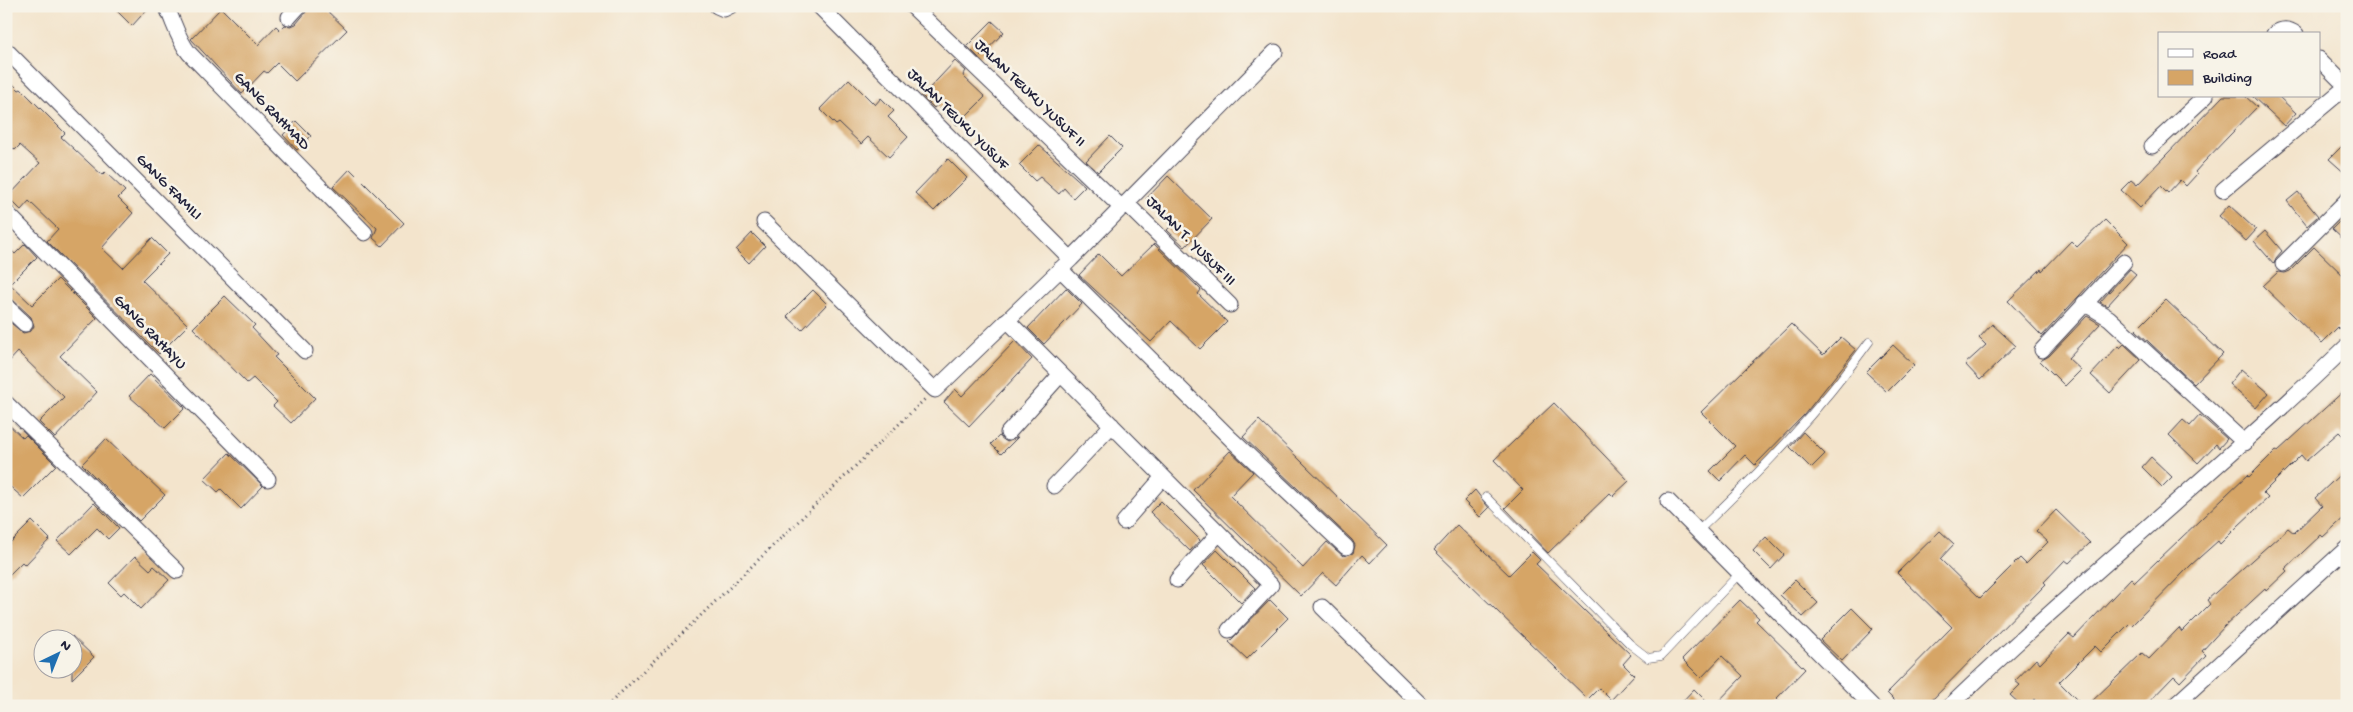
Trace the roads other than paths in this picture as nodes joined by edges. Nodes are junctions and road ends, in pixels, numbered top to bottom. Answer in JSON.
{"nodes":[{"id":1,"x":166,"y":6,"type":"edge"},
{"id":2,"x":717,"y":6,"type":"edge"},
{"id":3,"x":730,"y":6,"type":"edge"},
{"id":4,"x":819,"y":6,"type":"edge"},
{"id":5,"x":912,"y":6,"type":"edge"},
{"id":6,"x":2277,"y":32,"type":"edge"},
{"id":7,"x":2292,"y":32,"type":"edge"},
{"id":8,"x":6,"y":50,"type":"edge"},
{"id":9,"x":1275,"y":52,"type":"dead end"},
{"id":10,"x":2320,"y":59,"type":"edge"},
{"id":11,"x":2347,"y":87,"type":"edge"},
{"id":12,"x":2204,"y":98,"type":"edge"},
{"id":13,"x":2152,"y":146,"type":"dead end"},
{"id":14,"x":2223,"y":190,"type":"dead end"},
{"id":15,"x":2347,"y":200,"type":"edge"},
{"id":16,"x":1124,"y":205,"type":"junction"},
{"id":17,"x":6,"y":212,"type":"edge"},
{"id":18,"x":764,"y":222,"type":"dead end"},
{"id":19,"x":365,"y":233,"type":"dead end"},
{"id":20,"x":2124,"y":262,"type":"dead end"},
{"id":21,"x":1066,"y":264,"type":"junction"},
{"id":22,"x":2283,"y":264,"type":"dead end"},
{"id":23,"x":2084,"y":303,"type":"junction"},
{"id":24,"x":1230,"y":305,"type":"dead end"},
{"id":25,"x":6,"y":306,"type":"edge"},
{"id":26,"x":1007,"y":320,"type":"junction"},
{"id":27,"x":25,"y":324,"type":"dead end"},
{"id":28,"x":1869,"y":342,"type":"dead end"},
{"id":29,"x":2347,"y":346,"type":"edge"},
{"id":30,"x":2042,"y":350,"type":"dead end"},
{"id":31,"x":305,"y":351,"type":"dead end"},
{"id":32,"x":1061,"y":374,"type":"junction"},
{"id":33,"x":6,"y":403,"type":"edge"},
{"id":34,"x":1112,"y":425,"type":"junction"},
{"id":35,"x":1008,"y":433,"type":"dead end"},
{"id":36,"x":2244,"y":443,"type":"junction"},
{"id":37,"x":1163,"y":477,"type":"junction"},
{"id":38,"x":268,"y":479,"type":"dead end"},
{"id":39,"x":1054,"y":486,"type":"dead end"},
{"id":40,"x":1486,"y":497,"type":"dead end"},
{"id":41,"x":1668,"y":501,"type":"dead end"},
{"id":42,"x":1124,"y":522,"type":"dead end"},
{"id":43,"x":1697,"y":532,"type":"junction"},
{"id":44,"x":1219,"y":533,"type":"junction"},
{"id":45,"x":1346,"y":547,"type":"dead end"},
{"id":46,"x":2347,"y":548,"type":"edge"},
{"id":47,"x":177,"y":571,"type":"dead end"},
{"id":48,"x":1739,"y":574,"type":"junction"},
{"id":49,"x":1177,"y":580,"type":"dead end"},
{"id":50,"x":1322,"y":607,"type":"dead end"},
{"id":51,"x":1229,"y":630,"type":"dead end"},
{"id":52,"x":1422,"y":706,"type":"edge"},
{"id":53,"x":1872,"y":706,"type":"edge"},
{"id":54,"x":1950,"y":706,"type":"edge"},
{"id":55,"x":2174,"y":706,"type":"edge"}],
"edges":[{"from":1,"to":19,"type":"street","name":"GANG RAHMAD"},
{"from":2,"to":3,"type":"street"},
{"from":4,"to":21,"type":"street","name":"JALAN TEUKU YUSUF"},
{"from":5,"to":16,"type":"street","name":"JALAN TEUKU YUSUF II"},
{"from":6,"to":7,"type":"street"},
{"from":8,"to":31,"type":"street","name":"GANG FAMILI"},
{"from":9,"to":16,"type":"street"},
{"from":10,"to":11,"type":"street"},
{"from":11,"to":14,"type":"street"},
{"from":12,"to":13,"type":"street"},
{"from":15,"to":22,"type":"street"},
{"from":16,"to":21,"type":"street"},
{"from":16,"to":24,"type":"street","name":"JALAN T. YUSUF III"},
{"from":17,"to":38,"type":"street","name":"GANG RAHAYU"},
{"from":18,"to":26,"type":"street"},
{"from":20,"to":23,"type":"street"},
{"from":21,"to":26,"type":"street"},
{"from":21,"to":45,"type":"street","name":"JALAN TEUKU YUSUF"},
{"from":23,"to":30,"type":"street"},
{"from":23,"to":36,"type":"street"},
{"from":25,"to":27,"type":"street"},
{"from":26,"to":32,"type":"street"},
{"from":28,"to":43,"type":"lane"},
{"from":29,"to":36,"type":"street"},
{"from":32,"to":34,"type":"street"},
{"from":32,"to":35,"type":"street"},
{"from":33,"to":47,"type":"street"},
{"from":34,"to":37,"type":"street"},
{"from":34,"to":39,"type":"street"},
{"from":36,"to":54,"type":"street"},
{"from":37,"to":42,"type":"street"},
{"from":37,"to":44,"type":"street"},
{"from":40,"to":48,"type":"lane"},
{"from":41,"to":43,"type":"street"},
{"from":43,"to":48,"type":"street"},
{"from":44,"to":49,"type":"street"},
{"from":44,"to":51,"type":"street"},
{"from":46,"to":55,"type":"street"},
{"from":48,"to":53,"type":"street"},
{"from":50,"to":52,"type":"street"}]}
